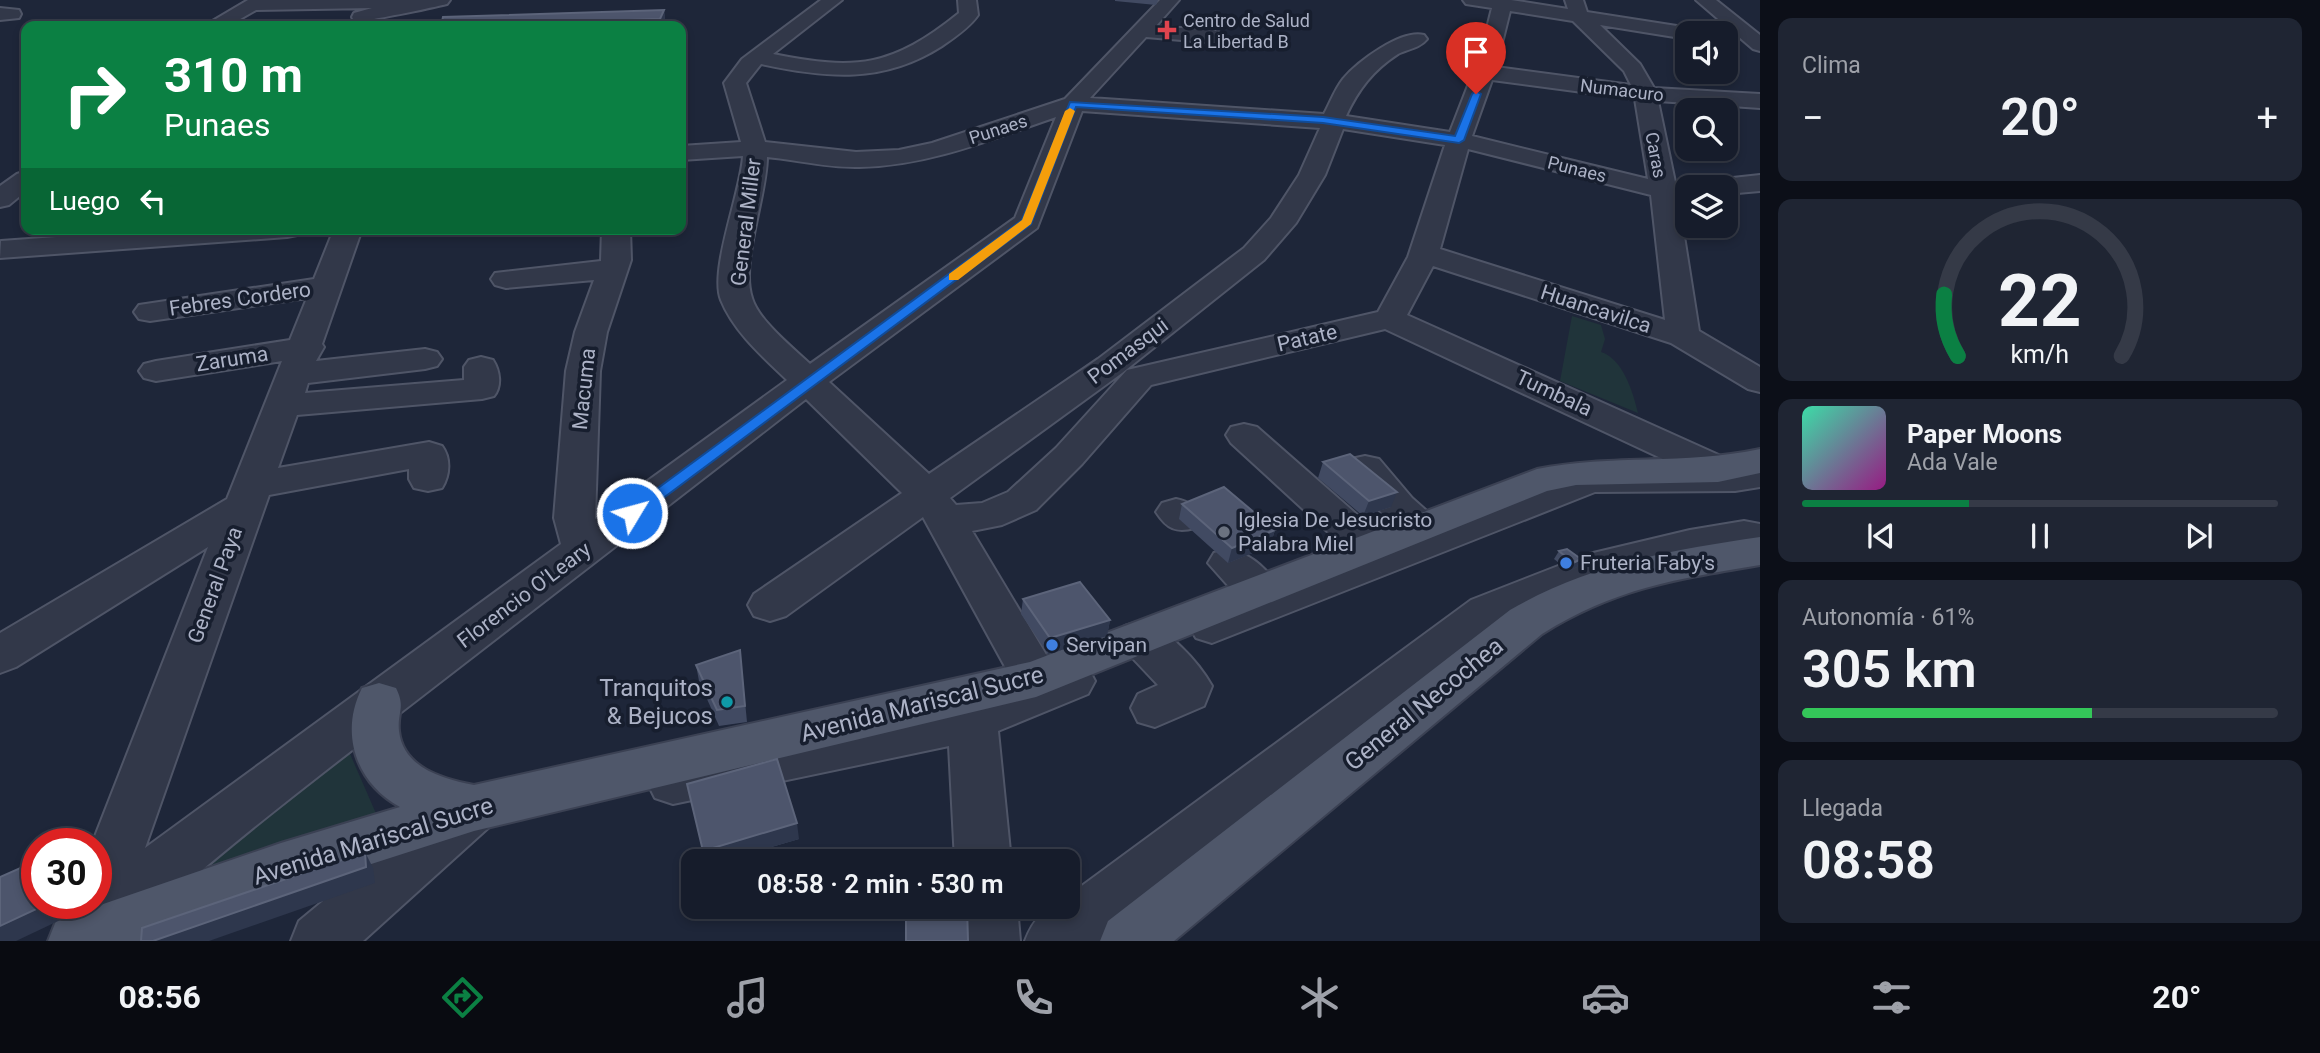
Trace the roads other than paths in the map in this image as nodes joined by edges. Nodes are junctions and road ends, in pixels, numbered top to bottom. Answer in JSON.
{"nodes":[{"id":1,"x":832,"y":0,"type":"edge"},
{"id":2,"x":967,"y":0,"type":"edge"},
{"id":3,"x":1170,"y":0,"type":"edge"},
{"id":4,"x":1472,"y":0,"type":"edge"},
{"id":5,"x":1705,"y":0,"type":"edge"},
{"id":6,"x":216,"y":2,"type":"dead end"},
{"id":7,"x":258,"y":2,"type":"edge"},
{"id":8,"x":387,"y":2,"type":"dead end"},
{"id":9,"x":1502,"y":2,"type":"edge"},
{"id":10,"x":441,"y":6,"type":"edge"},
{"id":11,"x":1577,"y":9,"type":"edge"},
{"id":12,"x":223,"y":21,"type":"edge"},
{"id":13,"x":351,"y":21,"type":"edge"},
{"id":14,"x":1647,"y":28,"type":"junction"},
{"id":15,"x":1141,"y":31,"type":"junction"},
{"id":16,"x":1675,"y":31,"type":"edge"},
{"id":17,"x":1217,"y":37,"type":"dead end"},
{"id":18,"x":1417,"y":39,"type":"dead end"},
{"id":19,"x":1738,"y":40,"type":"edge"},
{"id":20,"x":1760,"y":44,"type":"edge"},
{"id":21,"x":1675,"y":46,"type":"edge"},
{"id":22,"x":756,"y":57,"type":"junction"},
{"id":23,"x":1484,"y":72,"type":"junction"},
{"id":24,"x":1733,"y":84,"type":"edge"},
{"id":25,"x":1645,"y":94,"type":"junction"},
{"id":26,"x":1760,"y":101,"type":"edge"},
{"id":27,"x":1073,"y":104,"type":"junction"},
{"id":28,"x":1333,"y":121,"type":"junction"},
{"id":29,"x":1459,"y":140,"type":"junction"},
{"id":30,"x":755,"y":148,"type":"junction"},
{"id":31,"x":686,"y":153,"type":"edge"},
{"id":32,"x":21,"y":183,"type":"edge"},
{"id":33,"x":1760,"y":183,"type":"edge"},
{"id":34,"x":1738,"y":185,"type":"edge"},
{"id":35,"x":1675,"y":190,"type":"edge"},
{"id":36,"x":0,"y":199,"type":"edge"},
{"id":37,"x":205,"y":235,"type":"edge"},
{"id":38,"x":346,"y":235,"type":"edge"},
{"id":39,"x":616,"y":235,"type":"edge"},
{"id":40,"x":1678,"y":238,"type":"edge"},
{"id":41,"x":1,"y":250,"type":"edge"},
{"id":42,"x":1424,"y":254,"type":"junction"},
{"id":43,"x":613,"y":269,"type":"junction"},
{"id":44,"x":506,"y":279,"type":"dead end"},
{"id":45,"x":329,"y":286,"type":"junction"},
{"id":46,"x":150,"y":312,"type":"dead end"},
{"id":47,"x":1389,"y":318,"type":"junction"},
{"id":48,"x":1683,"y":336,"type":"junction"},
{"id":49,"x":425,"y":359,"type":"dead end"},
{"id":50,"x":481,"y":367,"type":"dead end"},
{"id":51,"x":156,"y":371,"type":"dead end"},
{"id":52,"x":1125,"y":371,"type":"junction"},
{"id":53,"x":296,"y":375,"type":"junction"},
{"id":54,"x":809,"y":380,"type":"junction"},
{"id":55,"x":1760,"y":382,"type":"edge"},
{"id":56,"x":1244,"y":435,"type":"dead end"},
{"id":57,"x":1760,"y":461,"type":"edge"},
{"id":58,"x":1365,"y":468,"type":"edge"},
{"id":59,"x":1739,"y":472,"type":"edge"},
{"id":60,"x":428,"y":479,"type":"dead end"},
{"id":61,"x":249,"y":496,"type":"junction"},
{"id":62,"x":936,"y":507,"type":"junction"},
{"id":63,"x":1422,"y":528,"type":"junction"},
{"id":64,"x":1760,"y":538,"type":"edge"},
{"id":65,"x":1371,"y":548,"type":"junction"},
{"id":66,"x":1760,"y":551,"type":"edge"},
{"id":67,"x":584,"y":552,"type":"junction"},
{"id":68,"x":770,"y":605,"type":"dead end"},
{"id":69,"x":1146,"y":644,"type":"junction"},
{"id":70,"x":0,"y":655,"type":"edge"},
{"id":71,"x":1036,"y":679,"type":"junction"},
{"id":72,"x":379,"y":702,"type":"junction"},
{"id":73,"x":970,"y":708,"type":"junction"},
{"id":74,"x":1155,"y":708,"type":"dead end"},
{"id":75,"x":460,"y":820,"type":"junction"},
{"id":76,"x":983,"y":849,"type":"edge"},
{"id":77,"x":989,"y":919,"type":"edge"},
{"id":78,"x":94,"y":940,"type":"edge"},
{"id":79,"x":320,"y":941,"type":"edge"},
{"id":80,"x":991,"y":941,"type":"edge"},
{"id":81,"x":1054,"y":941,"type":"edge"},
{"id":82,"x":1129,"y":941,"type":"edge"}],
"edges":[{"from":1,"to":22,"type":"street","name":"General Miller"},
{"from":2,"to":22,"type":"street"},
{"from":3,"to":15,"type":"street","name":"Florencio O'Leary"},
{"from":4,"to":9,"type":"street"},
{"from":5,"to":20,"type":"street"},
{"from":6,"to":7,"type":"street"},
{"from":7,"to":8,"type":"street"},
{"from":7,"to":12,"type":"street"},
{"from":9,"to":11,"type":"street"},
{"from":9,"to":23,"type":"street"},
{"from":10,"to":13,"type":"street"},
{"from":11,"to":14,"type":"street"},
{"from":11,"to":25,"type":"street","name":"Caras"},
{"from":14,"to":16,"type":"street"},
{"from":14,"to":21,"type":"street"},
{"from":15,"to":17,"type":"street"},
{"from":15,"to":27,"type":"street","name":"Florencio O'Leary"},
{"from":18,"to":28,"type":"street","name":"Pomasqui"},
{"from":19,"to":20,"type":"street"},
{"from":22,"to":30,"type":"street","name":"General Miller"},
{"from":23,"to":25,"type":"street","name":"Numacuro"},
{"from":23,"to":29,"type":"street"},
{"from":24,"to":26,"type":"street"},
{"from":25,"to":26,"type":"street","name":"Numacuro"},
{"from":25,"to":35,"type":"street","name":"Caras"},
{"from":27,"to":28,"type":"street","name":"Punaes"},
{"from":27,"to":30,"type":"street","name":"Punaes"},
{"from":27,"to":54,"type":"street","name":"Florencio O'Leary"},
{"from":28,"to":29,"type":"street","name":"Punaes"},
{"from":28,"to":52,"type":"street","name":"Pomasqui"},
{"from":29,"to":35,"type":"street","name":"Punaes"},
{"from":29,"to":42,"type":"street"},
{"from":30,"to":31,"type":"street","name":"Punaes"},
{"from":30,"to":54,"type":"street","name":"General Miller"},
{"from":32,"to":36,"type":"street"},
{"from":33,"to":34,"type":"street"},
{"from":37,"to":41,"type":"street"},
{"from":38,"to":45,"type":"street","name":"General Paya"},
{"from":39,"to":43,"type":"street","name":"Macuma"},
{"from":40,"to":48,"type":"street","name":"Caras"},
{"from":42,"to":47,"type":"street"},
{"from":42,"to":48,"type":"street","name":"Huancavilca"},
{"from":43,"to":44,"type":"street"},
{"from":43,"to":67,"type":"street","name":"Macuma"},
{"from":45,"to":46,"type":"street","name":"Febres Cordero"},
{"from":45,"to":53,"type":"street","name":"General Paya"},
{"from":47,"to":52,"type":"street","name":"Patate"},
{"from":47,"to":59,"type":"street","name":"Tumbala"},
{"from":48,"to":55,"type":"street","name":"Huancavilca"},
{"from":49,"to":53,"type":"street"},
{"from":50,"to":53,"type":"street"},
{"from":51,"to":53,"type":"street","name":"Zaruma"},
{"from":52,"to":62,"type":"street","name":"Pomasqui"},
{"from":52,"to":62,"type":"street"},
{"from":53,"to":61,"type":"street","name":"General Paya"},
{"from":54,"to":62,"type":"street","name":"General Miller"},
{"from":54,"to":67,"type":"street","name":"Florencio O'Leary"},
{"from":56,"to":65,"type":"street"},
{"from":57,"to":59,"type":"main road","name":"Avenida Mariscal Sucre"},
{"from":58,"to":63,"type":"street"},
{"from":59,"to":63,"type":"main road","name":"Avenida Mariscal Sucre"},
{"from":59,"to":69,"type":"street"},
{"from":60,"to":61,"type":"street"},
{"from":61,"to":70,"type":"street"},
{"from":61,"to":78,"type":"street","name":"General Paya"},
{"from":62,"to":68,"type":"street","name":"Pomasqui"},
{"from":62,"to":71,"type":"street","name":"General Miller"},
{"from":63,"to":65,"type":"main road","name":"Avenida Mariscal Sucre"},
{"from":64,"to":81,"type":"street"},
{"from":65,"to":69,"type":"main road","name":"Avenida Mariscal Sucre"},
{"from":66,"to":82,"type":"main road","name":"General Necochea"},
{"from":67,"to":72,"type":"street","name":"Florencio O'Leary"},
{"from":69,"to":71,"type":"main road","name":"Avenida Mariscal Sucre"},
{"from":69,"to":73,"type":"street"},
{"from":69,"to":74,"type":"street"},
{"from":71,"to":73,"type":"main road","name":"Avenida Mariscal Sucre"},
{"from":72,"to":75,"type":"main road"},
{"from":72,"to":78,"type":"street","name":"Florencio O'Leary"},
{"from":73,"to":75,"type":"main road","name":"Avenida Mariscal Sucre"},
{"from":73,"to":76,"type":"street"},
{"from":75,"to":78,"type":"main road","name":"Avenida Mariscal Sucre"},
{"from":75,"to":79,"type":"street"},
{"from":77,"to":80,"type":"street"}]}
